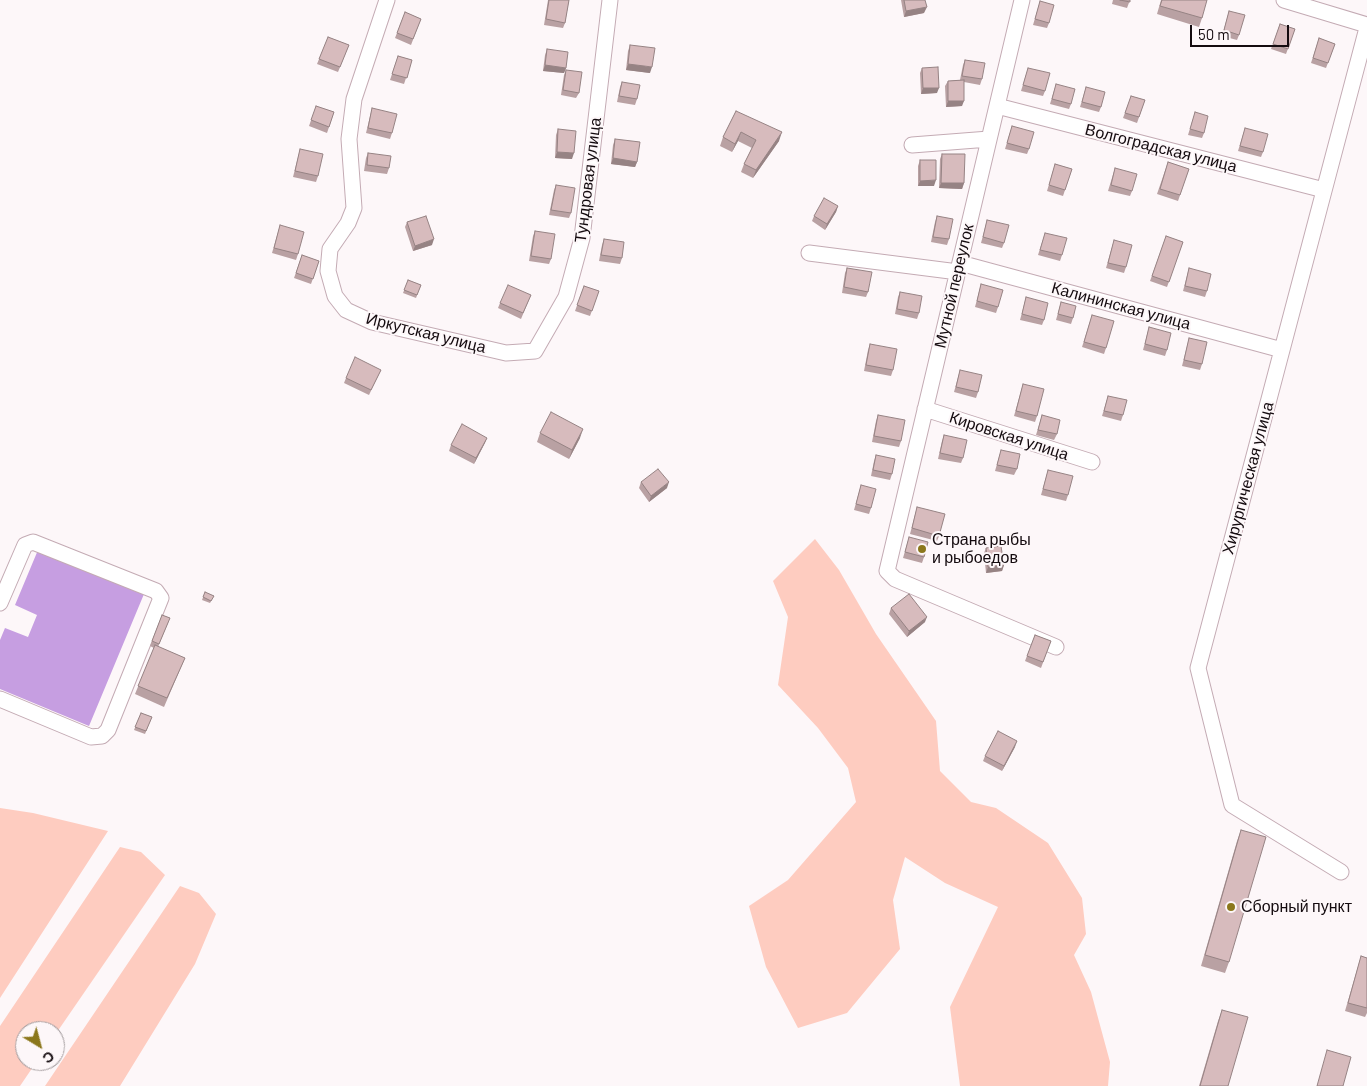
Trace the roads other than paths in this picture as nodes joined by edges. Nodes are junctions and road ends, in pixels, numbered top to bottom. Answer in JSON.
{"nodes":[{"id":1,"x":388,"y":0,"type":"edge"},
{"id":2,"x":610,"y":0,"type":"edge"},
{"id":3,"x":1022,"y":0,"type":"edge"},
{"id":4,"x":1284,"y":0,"type":"edge"},
{"id":5,"x":1367,"y":26,"type":"edge"},
{"id":6,"x":997,"y":106,"type":"junction"},
{"id":7,"x":989,"y":140,"type":"junction"},
{"id":8,"x":912,"y":145,"type":"dead end"},
{"id":9,"x":1324,"y":190,"type":"junction"},
{"id":10,"x":809,"y":253,"type":"dead end"},
{"id":11,"x":959,"y":268,"type":"junction"},
{"id":12,"x":1282,"y":350,"type":"junction"},
{"id":13,"x":535,"y":351,"type":"joint"},
{"id":14,"x":925,"y":409,"type":"junction"},
{"id":15,"x":1092,"y":462,"type":"dead end"},
{"id":16,"x":0,"y":603,"type":"edge"},
{"id":17,"x":1056,"y":647,"type":"dead end"},
{"id":18,"x":0,"y":699,"type":"edge"},
{"id":19,"x":1341,"y":872,"type":"dead end"}],
"edges":[{"from":1,"to":13,"type":"street","name":"Иркутская улица"},
{"from":2,"to":13,"type":"street","name":"Тундровая улица"},
{"from":3,"to":6,"type":"street","name":"Мутной переулок"},
{"from":4,"to":5,"type":"street"},
{"from":5,"to":9,"type":"street","name":"Хирургическая улица"},
{"from":6,"to":7,"type":"street","name":"Мутной переулок"},
{"from":6,"to":9,"type":"street","name":"Волгоградская улица"},
{"from":7,"to":8,"type":"street"},
{"from":7,"to":11,"type":"street","name":"Мутной переулок"},
{"from":9,"to":12,"type":"street","name":"Хирургическая улица"},
{"from":10,"to":11,"type":"street","name":"Калининская улица"},
{"from":11,"to":12,"type":"street","name":"Калининская улица"},
{"from":11,"to":14,"type":"street","name":"Мутной переулок"},
{"from":12,"to":19,"type":"street","name":"Хирургическая улица"},
{"from":14,"to":15,"type":"street","name":"Кировская улица"},
{"from":14,"to":17,"type":"street","name":"Мутной переулок"},
{"from":16,"to":18,"type":"street"}]}
